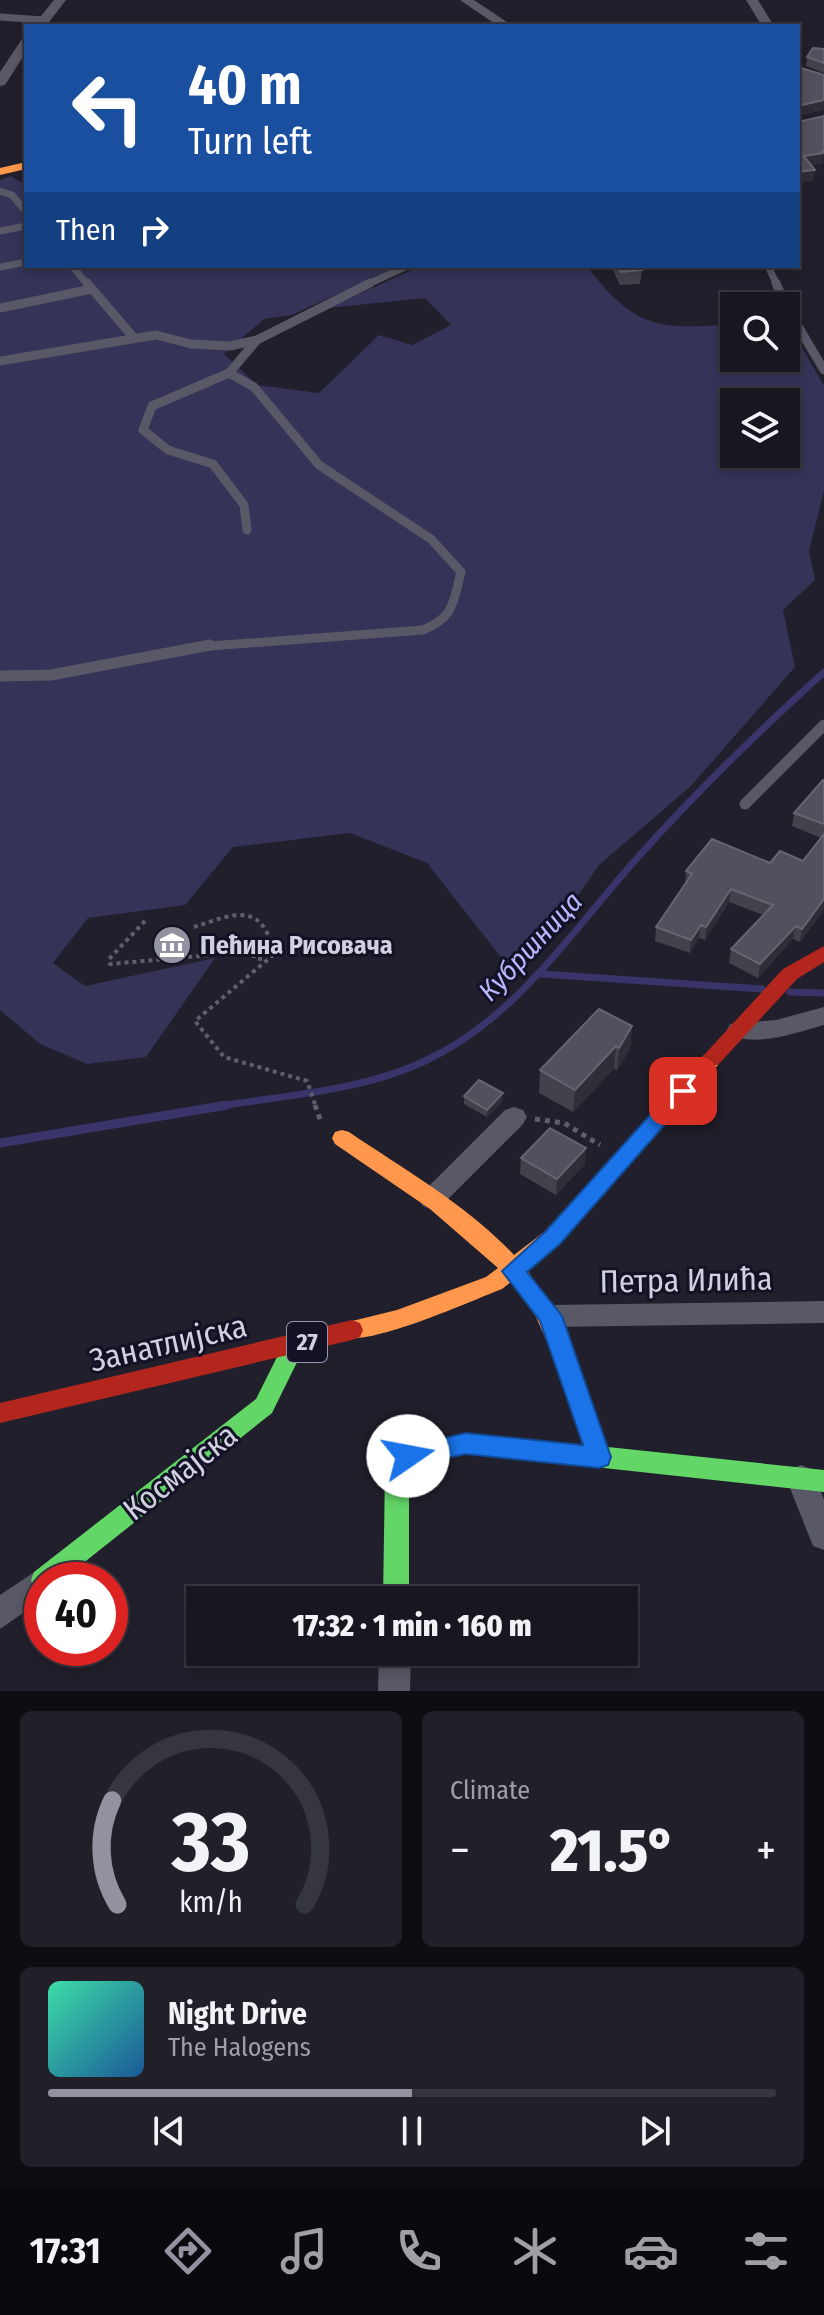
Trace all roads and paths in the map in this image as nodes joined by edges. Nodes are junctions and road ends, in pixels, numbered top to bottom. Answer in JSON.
{"nodes":[{"id":1,"x":60,"y":0,"type":"edge"},
{"id":2,"x":466,"y":0,"type":"edge"},
{"id":3,"x":752,"y":0,"type":"edge"},
{"id":4,"x":0,"y":17,"type":"edge"},
{"id":5,"x":42,"y":23,"type":"edge"},
{"id":6,"x":504,"y":24,"type":"edge"},
{"id":7,"x":767,"y":24,"type":"edge"},
{"id":8,"x":24,"y":45,"type":"edge"},
{"id":9,"x":0,"y":82,"type":"edge"},
{"id":10,"x":24,"y":166,"type":"edge"},
{"id":11,"x":0,"y":172,"type":"edge"},
{"id":12,"x":0,"y":191,"type":"edge"},
{"id":13,"x":24,"y":210,"type":"edge"},
{"id":14,"x":24,"y":226,"type":"edge"},
{"id":15,"x":0,"y":231,"type":"edge"},
{"id":16,"x":24,"y":262,"type":"edge"},
{"id":17,"x":0,"y":267,"type":"edge"},
{"id":18,"x":74,"y":268,"type":"edge"},
{"id":19,"x":403,"y":268,"type":"edge"},
{"id":20,"x":769,"y":268,"type":"edge"},
{"id":21,"x":92,"y":289,"type":"junction"},
{"id":22,"x":780,"y":292,"type":"edge"},
{"id":23,"x":0,"y":308,"type":"edge"},
{"id":24,"x":800,"y":330,"type":"edge"},
{"id":25,"x":134,"y":338,"type":"junction"},
{"id":26,"x":257,"y":340,"type":"junction"},
{"id":27,"x":0,"y":361,"type":"edge"},
{"id":28,"x":824,"y":370,"type":"edge"},
{"id":29,"x":229,"y":373,"type":"junction"},
{"id":30,"x":247,"y":530,"type":"dead end"},
{"id":31,"x":0,"y":676,"type":"edge"},
{"id":32,"x":824,"y":725,"type":"edge"},
{"id":33,"x":745,"y":804,"type":"dead end"},
{"id":34,"x":145,"y":921,"type":"dead end"},
{"id":35,"x":194,"y":927,"type":"dead end"},
{"id":36,"x":824,"y":953,"type":"edge"},
{"id":37,"x":251,"y":975,"type":"junction"},
{"id":38,"x":824,"y":1016,"type":"edge"},
{"id":39,"x":747,"y":1021,"type":"junction"},
{"id":40,"x":514,"y":1117,"type":"joint"},
{"id":41,"x":322,"y":1124,"type":"dead end"},
{"id":42,"x":342,"y":1138,"type":"dead end"},
{"id":43,"x":622,"y":1159,"type":"junction"},
{"id":44,"x":432,"y":1199,"type":"junction"},
{"id":45,"x":513,"y":1271,"type":"junction"},
{"id":46,"x":824,"y":1312,"type":"edge"},
{"id":47,"x":550,"y":1316,"type":"junction"},
{"id":48,"x":294,"y":1346,"type":"junction"},
{"id":49,"x":0,"y":1413,"type":"edge"},
{"id":50,"x":599,"y":1457,"type":"junction"},
{"id":51,"x":812,"y":1479,"type":"edge"},
{"id":52,"x":824,"y":1536,"type":"edge"},
{"id":53,"x":66,"y":1562,"type":"edge"},
{"id":54,"x":396,"y":1586,"type":"edge"},
{"id":55,"x":24,"y":1595,"type":"edge"},
{"id":56,"x":0,"y":1614,"type":"edge"},
{"id":57,"x":395,"y":1666,"type":"edge"},
{"id":58,"x":394,"y":1691,"type":"edge"}],
"edges":[{"from":1,"to":5,"type":"street"},
{"from":2,"to":6,"type":"street"},
{"from":3,"to":7,"type":"street"},
{"from":4,"to":5,"type":"lane"},
{"from":8,"to":9,"type":"street"},
{"from":10,"to":11,"type":"street"},
{"from":12,"to":13,"type":"lane"},
{"from":14,"to":15,"type":"lane"},
{"from":16,"to":17,"type":"lane"},
{"from":18,"to":21,"type":"lane"},
{"from":19,"to":26,"type":"lane"},
{"from":20,"to":22,"type":"lane"},
{"from":21,"to":23,"type":"lane"},
{"from":21,"to":25,"type":"lane"},
{"from":24,"to":28,"type":"lane"},
{"from":25,"to":26,"type":"lane"},
{"from":25,"to":27,"type":"lane"},
{"from":26,"to":29,"type":"lane"},
{"from":29,"to":30,"type":"lane"},
{"from":29,"to":31,"type":"lane"},
{"from":32,"to":33,"type":"lane"},
{"from":34,"to":37,"type":"path"},
{"from":35,"to":37,"type":"path"},
{"from":36,"to":39,"type":"street","number":"27"},
{"from":37,"to":41,"type":"path"},
{"from":38,"to":39,"type":"street"},
{"from":39,"to":43,"type":"street","number":"27"},
{"from":40,"to":43,"type":"path"},
{"from":40,"to":44,"type":"street"},
{"from":42,"to":44,"type":"street"},
{"from":43,"to":45,"type":"street","number":"27"},
{"from":44,"to":45,"type":"street"},
{"from":45,"to":47,"type":"street"},
{"from":45,"to":48,"type":"street","name":"Занатлијска","number":"27"},
{"from":46,"to":47,"type":"street","name":"Петра Илића"},
{"from":47,"to":50,"type":"street"},
{"from":48,"to":49,"type":"street","name":"Занатлијска","number":"27"},
{"from":48,"to":53,"type":"street","name":"Космајска"},
{"from":50,"to":51,"type":"street"},
{"from":50,"to":54,"type":"street"},
{"from":51,"to":52,"type":"street"},
{"from":55,"to":56,"type":"street","name":"Космајска"},
{"from":57,"to":58,"type":"street"}]}
